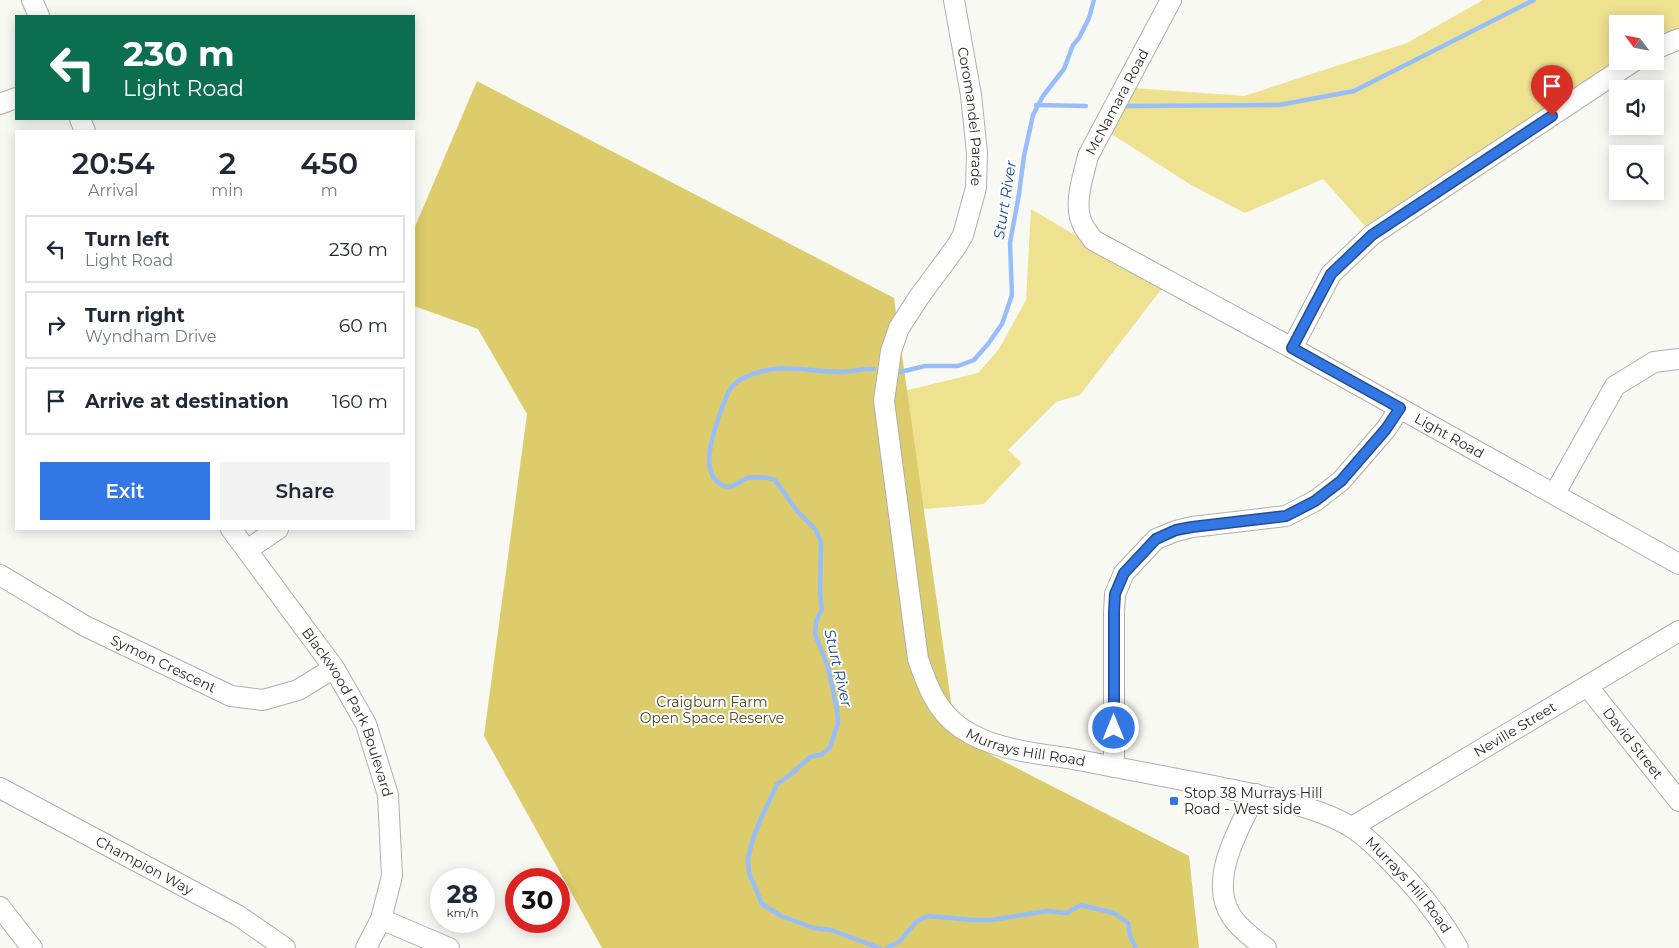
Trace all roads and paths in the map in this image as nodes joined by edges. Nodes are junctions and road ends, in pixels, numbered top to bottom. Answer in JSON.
{"nodes":[{"id":1,"x":32,"y":0,"type":"edge"},
{"id":2,"x":954,"y":0,"type":"edge"},
{"id":3,"x":1171,"y":0,"type":"edge"},
{"id":4,"x":39,"y":15,"type":"edge"},
{"id":5,"x":1679,"y":39,"type":"edge"},
{"id":6,"x":1664,"y":45,"type":"edge"},
{"id":7,"x":1620,"y":70,"type":"edge"},
{"id":8,"x":15,"y":98,"type":"edge"},
{"id":9,"x":0,"y":104,"type":"edge"},
{"id":10,"x":1079,"y":208,"type":"joint"},
{"id":11,"x":1292,"y":348,"type":"junction"},
{"id":12,"x":1679,"y":358,"type":"edge"},
{"id":13,"x":890,"y":359,"type":"joint"},
{"id":14,"x":1400,"y":408,"type":"junction"},
{"id":15,"x":1555,"y":493,"type":"junction"},
{"id":16,"x":232,"y":530,"type":"edge"},
{"id":17,"x":277,"y":530,"type":"edge"},
{"id":18,"x":247,"y":550,"type":"junction"},
{"id":19,"x":1679,"y":564,"type":"edge"},
{"id":20,"x":0,"y":575,"type":"edge"},
{"id":21,"x":1679,"y":631,"type":"edge"},
{"id":22,"x":334,"y":668,"type":"junction"},
{"id":23,"x":1588,"y":686,"type":"junction"},
{"id":24,"x":1114,"y":767,"type":"junction"},
{"id":25,"x":0,"y":788,"type":"edge"},
{"id":26,"x":1256,"y":794,"type":"junction"},
{"id":27,"x":1679,"y":802,"type":"edge"},
{"id":28,"x":1352,"y":827,"type":"junction"},
{"id":29,"x":0,"y":906,"type":"edge"},
{"id":30,"x":381,"y":919,"type":"junction"},
{"id":31,"x":32,"y":948,"type":"edge"},
{"id":32,"x":285,"y":948,"type":"edge"},
{"id":33,"x":366,"y":948,"type":"edge"},
{"id":34,"x":449,"y":948,"type":"edge"},
{"id":35,"x":1266,"y":948,"type":"edge"},
{"id":36,"x":1458,"y":948,"type":"edge"}],
"edges":[{"from":1,"to":4,"type":"street"},
{"from":2,"to":13,"type":"street","name":"Coromandel Parade"},
{"from":3,"to":10,"type":"street","name":"McNamara Road"},
{"from":5,"to":6,"type":"street"},
{"from":7,"to":11,"type":"street"},
{"from":8,"to":9,"type":"street"},
{"from":10,"to":11,"type":"street","name":"Light Road"},
{"from":11,"to":14,"type":"street","name":"Light Road"},
{"from":12,"to":15,"type":"street"},
{"from":13,"to":24,"type":"street","name":"Murrays Hill Road"},
{"from":14,"to":15,"type":"street","name":"Light Road"},
{"from":14,"to":24,"type":"street"},
{"from":15,"to":19,"type":"street","name":"Light Road"},
{"from":16,"to":18,"type":"street","name":"Blackwood Park Boulevard"},
{"from":17,"to":18,"type":"street"},
{"from":18,"to":22,"type":"street","name":"Blackwood Park Boulevard"},
{"from":20,"to":22,"type":"street","name":"Symon Crescent"},
{"from":21,"to":23,"type":"street","name":"Neville Street"},
{"from":22,"to":30,"type":"street","name":"Blackwood Park Boulevard"},
{"from":23,"to":27,"type":"street","name":"David Street"},
{"from":23,"to":28,"type":"street","name":"Neville Street"},
{"from":24,"to":26,"type":"street","name":"Murrays Hill Road"},
{"from":25,"to":32,"type":"street","name":"Champion Way"},
{"from":26,"to":28,"type":"street","name":"Murrays Hill Road"},
{"from":26,"to":35,"type":"street"},
{"from":28,"to":36,"type":"street","name":"Murrays Hill Road"},
{"from":29,"to":31,"type":"street"},
{"from":30,"to":33,"type":"street","name":"Blackwood Park Boulevard"},
{"from":30,"to":34,"type":"street"}]}
